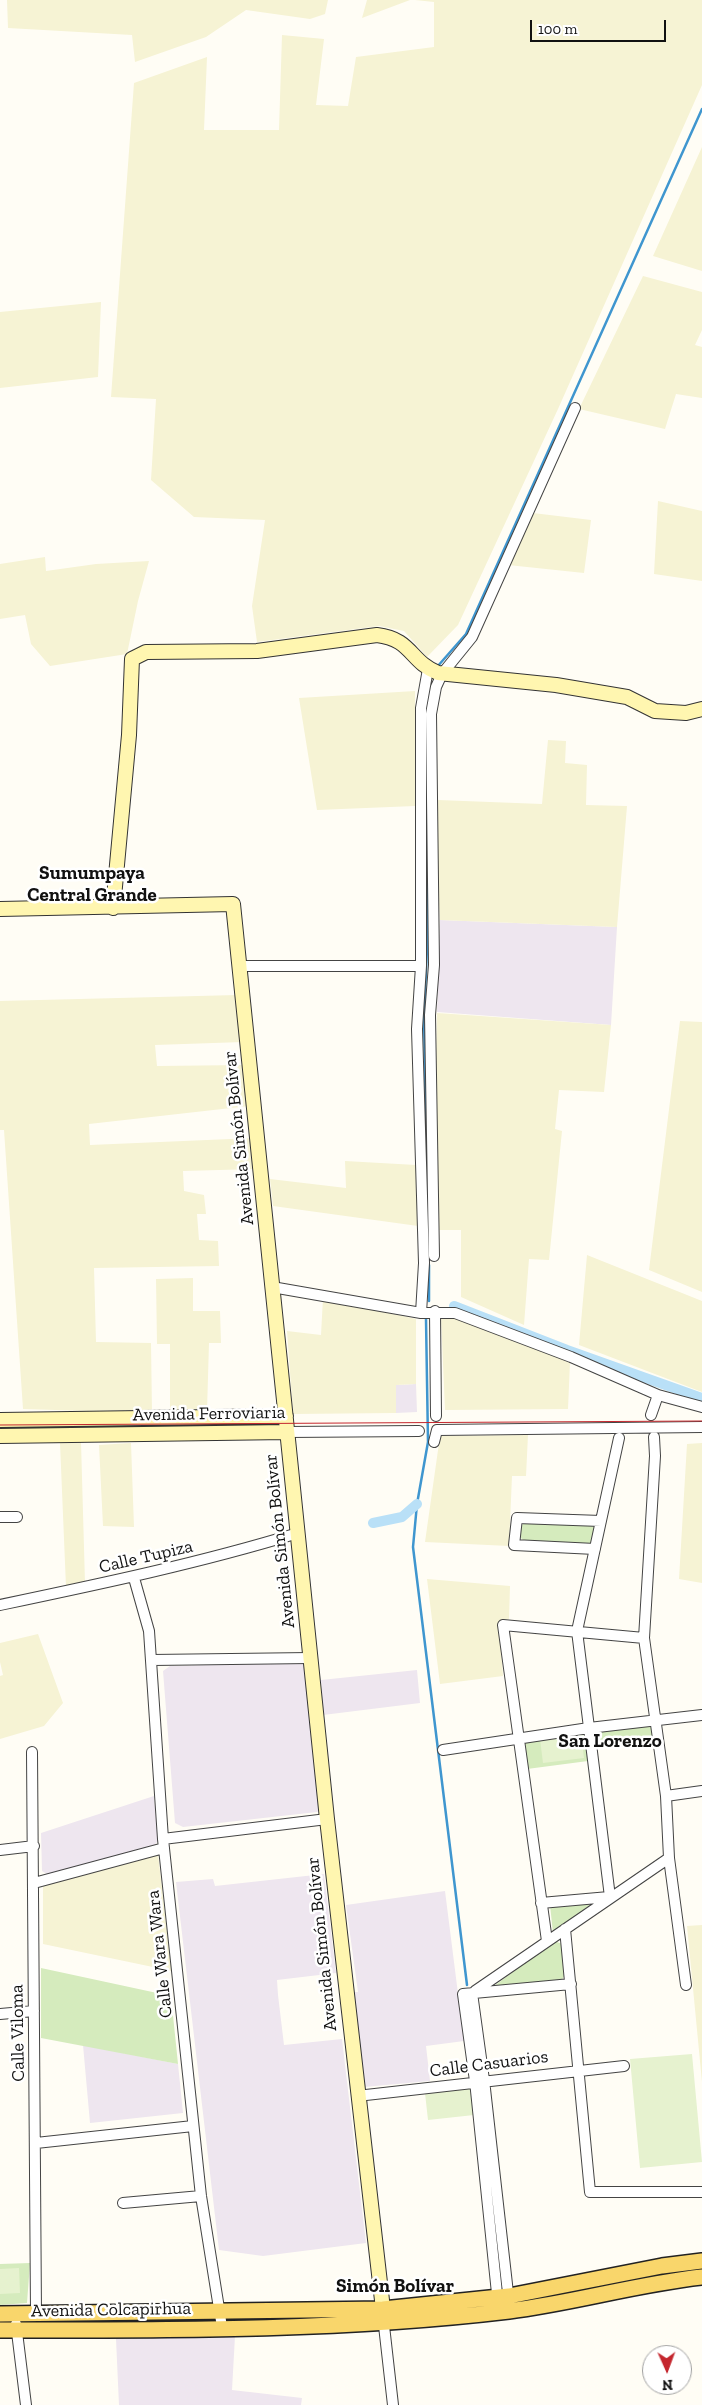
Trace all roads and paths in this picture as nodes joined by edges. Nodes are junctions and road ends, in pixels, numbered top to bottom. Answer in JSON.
{"nodes":[{"id":1,"x":575,"y":408,"type":"dead end"},
{"id":2,"x":434,"y":672,"type":"junction"},
{"id":3,"x":702,"y":709,"type":"edge"},
{"id":4,"x":113,"y":908,"type":"junction"},
{"id":5,"x":0,"y":909,"type":"edge"},
{"id":6,"x":241,"y":966,"type":"junction"},
{"id":7,"x":421,"y":966,"type":"junction"},
{"id":8,"x":434,"y":1256,"type":"dead end"},
{"id":9,"x":272,"y":1287,"type":"junction"},
{"id":10,"x":435,"y":1311,"type":"junction"},
{"id":11,"x":421,"y":1313,"type":"junction"},
{"id":12,"x":658,"y":1395,"type":"junction"},
{"id":13,"x":702,"y":1407,"type":"edge"},
{"id":14,"x":651,"y":1415,"type":"dead end"},
{"id":15,"x":286,"y":1416,"type":"junction"},
{"id":16,"x":436,"y":1416,"type":"dead end"},
{"id":17,"x":0,"y":1420,"type":"edge"},
{"id":18,"x":702,"y":1427,"type":"edge"},
{"id":19,"x":419,"y":1431,"type":"dead end"},
{"id":20,"x":287,"y":1432,"type":"junction"},
{"id":21,"x":0,"y":1436,"type":"edge"},
{"id":22,"x":654,"y":1437,"type":"dead end"},
{"id":23,"x":619,"y":1438,"type":"dead end"},
{"id":24,"x":434,"y":1442,"type":"dead end"},
{"id":25,"x":0,"y":1517,"type":"edge"},
{"id":26,"x":17,"y":1517,"type":"dead end"},
{"id":27,"x":601,"y":1521,"type":"junction"},
{"id":28,"x":298,"y":1533,"type":"junction"},
{"id":29,"x":595,"y":1549,"type":"junction"},
{"id":30,"x":134,"y":1578,"type":"junction"},
{"id":31,"x":0,"y":1606,"type":"edge"},
{"id":32,"x":577,"y":1631,"type":"junction"},
{"id":33,"x":644,"y":1638,"type":"junction"},
{"id":34,"x":310,"y":1658,"type":"junction"},
{"id":35,"x":152,"y":1660,"type":"junction"},
{"id":36,"x":702,"y":1715,"type":"edge"},
{"id":37,"x":655,"y":1721,"type":"junction"},
{"id":38,"x":589,"y":1728,"type":"junction"},
{"id":39,"x":519,"y":1738,"type":"junction"},
{"id":40,"x":443,"y":1750,"type":"dead end"},
{"id":41,"x":32,"y":1752,"type":"dead end"},
{"id":42,"x":702,"y":1791,"type":"edge"},
{"id":43,"x":666,"y":1796,"type":"junction"},
{"id":44,"x":327,"y":1819,"type":"junction"},
{"id":45,"x":164,"y":1843,"type":"junction"},
{"id":46,"x":34,"y":1846,"type":"junction"},
{"id":47,"x":0,"y":1850,"type":"edge"},
{"id":48,"x":669,"y":1858,"type":"junction"},
{"id":49,"x":34,"y":1883,"type":"junction"},
{"id":50,"x":610,"y":1897,"type":"junction"},
{"id":51,"x":542,"y":1903,"type":"junction"},
{"id":52,"x":565,"y":1929,"type":"junction"},
{"id":53,"x":547,"y":1941,"type":"junction"},
{"id":54,"x":571,"y":1984,"type":"junction"},
{"id":55,"x":686,"y":1986,"type":"dead end"},
{"id":56,"x":467,"y":1994,"type":"junction"},
{"id":57,"x":34,"y":2011,"type":"junction"},
{"id":58,"x":0,"y":2014,"type":"edge"},
{"id":59,"x":624,"y":2066,"type":"dead end"},
{"id":60,"x":578,"y":2070,"type":"junction"},
{"id":61,"x":479,"y":2080,"type":"junction"},
{"id":62,"x":357,"y":2096,"type":"junction"},
{"id":63,"x":193,"y":2126,"type":"junction"},
{"id":64,"x":36,"y":2143,"type":"junction"},
{"id":65,"x":702,"y":2192,"type":"edge"},
{"id":66,"x":201,"y":2196,"type":"junction"},
{"id":67,"x":123,"y":2203,"type":"dead end"},
{"id":68,"x":702,"y":2261,"type":"edge"},
{"id":69,"x":702,"y":2277,"type":"edge"},
{"id":70,"x":504,"y":2304,"type":"junction"},
{"id":71,"x":36,"y":2313,"type":"junction"},
{"id":72,"x":0,"y":2314,"type":"edge"},
{"id":73,"x":16,"y":2314,"type":"junction"},
{"id":74,"x":383,"y":2315,"type":"junction"},
{"id":75,"x":221,"y":2320,"type":"junction"},
{"id":76,"x":0,"y":2330,"type":"edge"},
{"id":77,"x":16,"y":2330,"type":"junction"},
{"id":78,"x":26,"y":2405,"type":"edge"},
{"id":79,"x":393,"y":2405,"type":"edge"}],
"edges":[{"from":1,"to":2,"type":"street"},
{"from":2,"to":3,"type":"street"},
{"from":2,"to":4,"type":"street"},
{"from":2,"to":7,"type":"street"},
{"from":2,"to":8,"type":"street"},
{"from":4,"to":5,"type":"street","name":"Avenida Simón Bolívar"},
{"from":4,"to":6,"type":"street","name":"Avenida Simón Bolívar"},
{"from":6,"to":7,"type":"street"},
{"from":6,"to":9,"type":"street","name":"Avenida Simón Bolívar"},
{"from":7,"to":11,"type":"street"},
{"from":9,"to":11,"type":"street"},
{"from":9,"to":15,"type":"street","name":"Avenida Simón Bolívar"},
{"from":10,"to":11,"type":"street"},
{"from":10,"to":12,"type":"street"},
{"from":10,"to":16,"type":"street"},
{"from":12,"to":13,"type":"street"},
{"from":12,"to":14,"type":"street"},
{"from":15,"to":17,"type":"street","name":"Avenida Ferroviaria"},
{"from":15,"to":20,"type":"street","name":"Avenida Simón Bolívar"},
{"from":18,"to":24,"type":"street"},
{"from":19,"to":20,"type":"street","name":"Avenida Ferroviaria"},
{"from":20,"to":21,"type":"street","name":"Avenida Ferroviaria"},
{"from":20,"to":28,"type":"street","name":"Avenida Simón Bolívar"},
{"from":22,"to":33,"type":"street"},
{"from":23,"to":27,"type":"street"},
{"from":25,"to":26,"type":"street"},
{"from":27,"to":29,"type":"street"},
{"from":27,"to":29,"type":"street"},
{"from":28,"to":30,"type":"street","name":"Calle Tupiza"},
{"from":28,"to":34,"type":"street","name":"Avenida Simón Bolívar"},
{"from":29,"to":32,"type":"street"},
{"from":30,"to":31,"type":"street","name":"Calle Tupiza"},
{"from":30,"to":35,"type":"street","name":"Calle Wara Wara"},
{"from":32,"to":33,"type":"street"},
{"from":32,"to":38,"type":"street"},
{"from":32,"to":39,"type":"street"},
{"from":33,"to":37,"type":"street"},
{"from":34,"to":35,"type":"street"},
{"from":34,"to":44,"type":"street","name":"Avenida Simón Bolívar"},
{"from":35,"to":45,"type":"street","name":"Calle Wara Wara"},
{"from":36,"to":37,"type":"street"},
{"from":37,"to":38,"type":"street"},
{"from":37,"to":43,"type":"street"},
{"from":38,"to":39,"type":"street"},
{"from":38,"to":50,"type":"street"},
{"from":39,"to":40,"type":"street"},
{"from":39,"to":51,"type":"street"},
{"from":41,"to":46,"type":"street","name":"Calle Viloma"},
{"from":42,"to":43,"type":"street"},
{"from":43,"to":48,"type":"street"},
{"from":44,"to":45,"type":"street"},
{"from":44,"to":62,"type":"street","name":"Avenida Simón Bolívar"},
{"from":45,"to":49,"type":"street"},
{"from":45,"to":63,"type":"street","name":"Calle Wara Wara"},
{"from":46,"to":47,"type":"street"},
{"from":46,"to":49,"type":"street","name":"Calle Viloma"},
{"from":48,"to":50,"type":"street"},
{"from":48,"to":55,"type":"street"},
{"from":49,"to":57,"type":"street","name":"Calle Viloma"},
{"from":50,"to":51,"type":"street"},
{"from":50,"to":52,"type":"street"},
{"from":51,"to":53,"type":"street"},
{"from":52,"to":53,"type":"street"},
{"from":52,"to":54,"type":"street"},
{"from":53,"to":56,"type":"street"},
{"from":54,"to":56,"type":"street"},
{"from":54,"to":60,"type":"street"},
{"from":56,"to":61,"type":"street"},
{"from":57,"to":58,"type":"street"},
{"from":57,"to":64,"type":"street","name":"Calle Viloma"},
{"from":59,"to":60,"type":"street","name":"Calle Casuarios"},
{"from":60,"to":61,"type":"street","name":"Calle Casuarios"},
{"from":60,"to":65,"type":"street"},
{"from":61,"to":62,"type":"street","name":"Calle Casuarios"},
{"from":61,"to":70,"type":"street"},
{"from":62,"to":74,"type":"street","name":"Avenida Simón Bolívar"},
{"from":63,"to":64,"type":"street"},
{"from":63,"to":66,"type":"street","name":"Calle Wara Wara"},
{"from":64,"to":71,"type":"street","name":"Calle Viloma"},
{"from":66,"to":67,"type":"street"},
{"from":66,"to":75,"type":"street","name":"Calle Wara Wara"},
{"from":68,"to":70,"type":"main road"},
{"from":69,"to":70,"type":"main road"},
{"from":70,"to":74,"type":"main road"},
{"from":71,"to":73,"type":"main road","name":"Avenida Colcapirhua"},
{"from":71,"to":75,"type":"main road","name":"Avenida Colcapirhua"},
{"from":72,"to":73,"type":"main road","name":"Avenida Colcapirhua"},
{"from":73,"to":77,"type":"street"},
{"from":74,"to":75,"type":"main road"},
{"from":74,"to":79,"type":"street","name":"Avenida Simón Bolívar"},
{"from":75,"to":77,"type":"main road","name":"Avenida Colcapirhua"},
{"from":76,"to":77,"type":"main road","name":"Avenida Colcapirhua"},
{"from":77,"to":78,"type":"street"}]}
